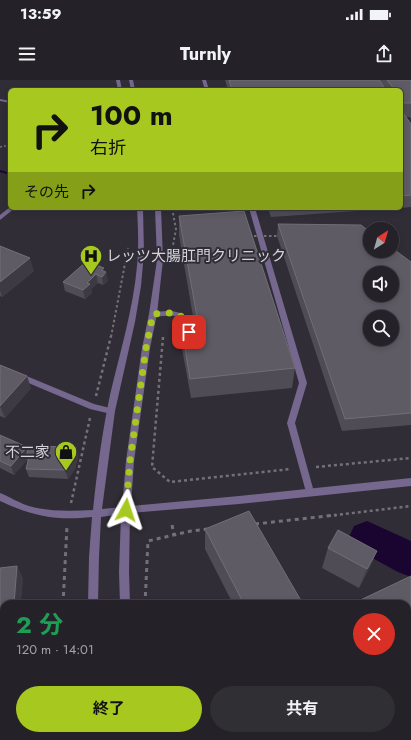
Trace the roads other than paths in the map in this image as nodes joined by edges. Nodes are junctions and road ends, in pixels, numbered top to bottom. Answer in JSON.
{"nodes":[{"id":1,"x":10,"y":210,"type":"edge"},
{"id":2,"x":140,"y":210,"type":"edge"},
{"id":3,"x":158,"y":210,"type":"edge"},
{"id":4,"x":252,"y":210,"type":"edge"},
{"id":5,"x":0,"y":218,"type":"edge"},
{"id":6,"x":153,"y":314,"type":"junction"},
{"id":7,"x":192,"y":337,"type":"edge"},
{"id":8,"x":0,"y":368,"type":"edge"},
{"id":9,"x":111,"y":411,"type":"junction"},
{"id":10,"x":411,"y":482,"type":"edge"},
{"id":11,"x":310,"y":492,"type":"junction"},
{"id":12,"x":0,"y":497,"type":"edge"},
{"id":13,"x":126,"y":510,"type":"junction"},
{"id":14,"x":97,"y":513,"type":"junction"},
{"id":15,"x":93,"y":600,"type":"edge"},
{"id":16,"x":125,"y":600,"type":"edge"}],
"edges":[{"from":1,"to":5,"type":"street"},
{"from":2,"to":9,"type":"street"},
{"from":3,"to":6,"type":"street"},
{"from":4,"to":11,"type":"street"},
{"from":6,"to":7,"type":"street"},
{"from":6,"to":13,"type":"street"},
{"from":8,"to":9,"type":"street"},
{"from":9,"to":14,"type":"street"},
{"from":10,"to":11,"type":"street"},
{"from":11,"to":13,"type":"street"},
{"from":12,"to":14,"type":"street"},
{"from":13,"to":14,"type":"street"},
{"from":13,"to":16,"type":"street"},
{"from":14,"to":15,"type":"street"}]}
